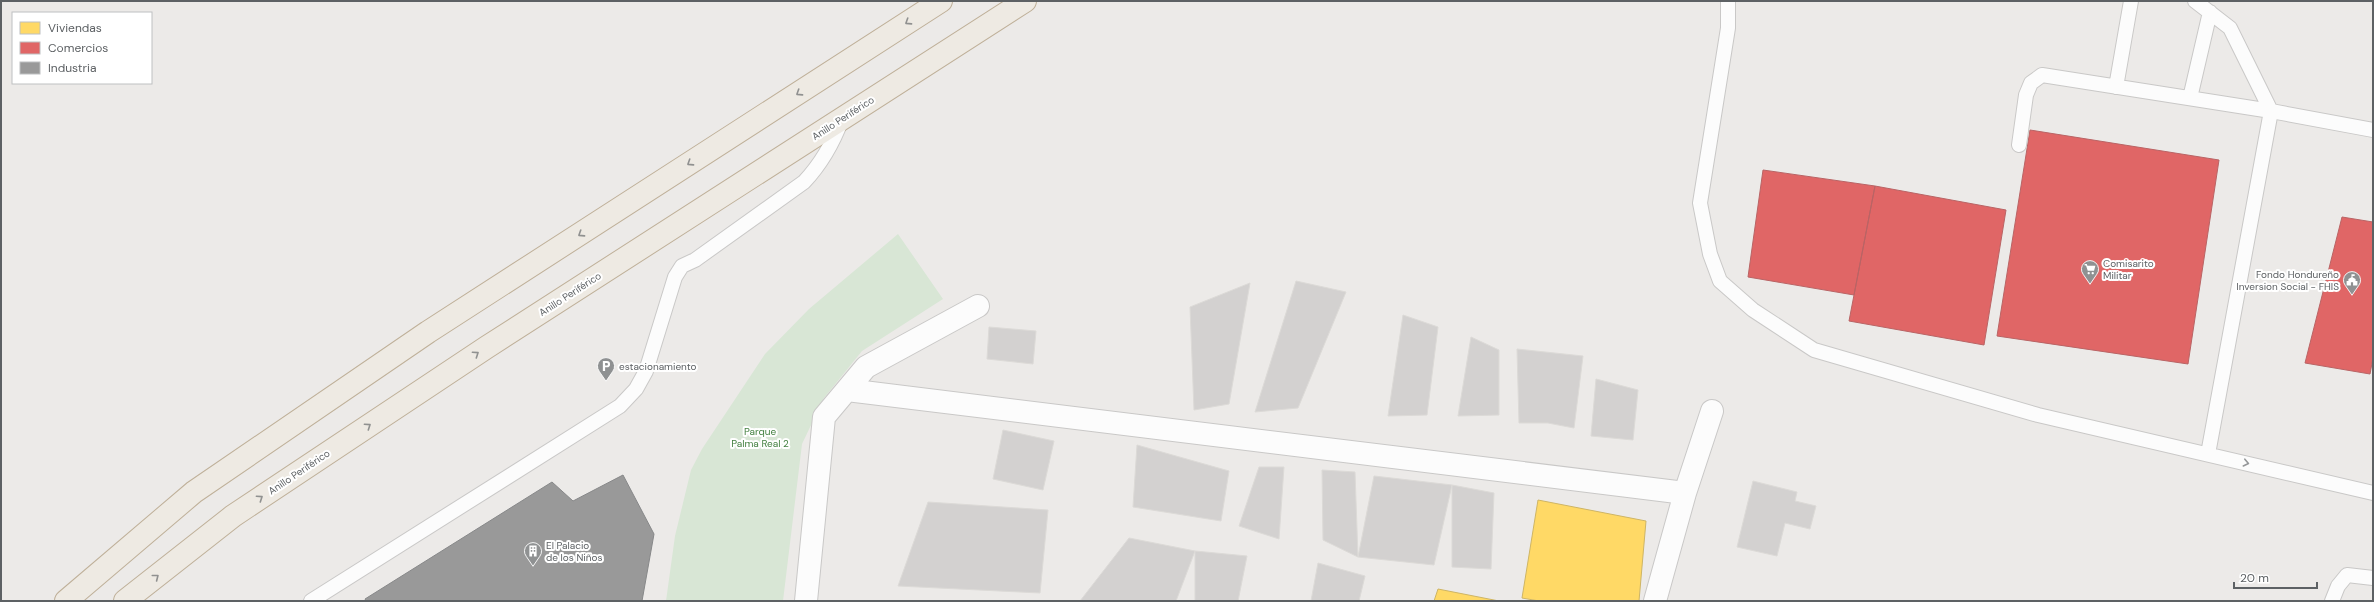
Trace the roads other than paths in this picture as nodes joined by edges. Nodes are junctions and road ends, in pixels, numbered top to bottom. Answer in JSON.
{"nodes":[{"id":1,"x":941,"y":1,"type":"edge"},
{"id":2,"x":1025,"y":1,"type":"edge"},
{"id":3,"x":1728,"y":1,"type":"edge"},
{"id":4,"x":2131,"y":1,"type":"edge"},
{"id":5,"x":2196,"y":1,"type":"edge"},
{"id":6,"x":2210,"y":12,"type":"junction"},
{"id":7,"x":2116,"y":87,"type":"junction"},
{"id":8,"x":2190,"y":98,"type":"junction"},
{"id":9,"x":2271,"y":111,"type":"junction"},
{"id":10,"x":843,"y":118,"type":"junction"},
{"id":11,"x":2373,"y":130,"type":"edge"},
{"id":12,"x":2019,"y":145,"type":"dead end"},
{"id":13,"x":978,"y":306,"type":"dead end"},
{"id":14,"x":847,"y":390,"type":"junction"},
{"id":15,"x":1712,"y":410,"type":"dead end"},
{"id":16,"x":2208,"y":454,"type":"junction"},
{"id":17,"x":1685,"y":493,"type":"junction"},
{"id":18,"x":2373,"y":493,"type":"edge"},
{"id":19,"x":2373,"y":578,"type":"edge"},
{"id":20,"x":66,"y":601,"type":"edge"},
{"id":21,"x":125,"y":601,"type":"edge"},
{"id":22,"x":311,"y":601,"type":"edge"},
{"id":23,"x":806,"y":601,"type":"edge"},
{"id":24,"x":1655,"y":601,"type":"edge"},
{"id":25,"x":2332,"y":601,"type":"edge"}],
"edges":[{"from":1,"to":20,"type":"highway","one_way":true},
{"from":2,"to":10,"type":"highway","name":"Anillo Periférico"},
{"from":3,"to":16,"type":"lane"},
{"from":4,"to":7,"type":"lane"},
{"from":5,"to":6,"type":"lane"},
{"from":6,"to":8,"type":"lane"},
{"from":6,"to":9,"type":"lane"},
{"from":7,"to":8,"type":"lane"},
{"from":7,"to":12,"type":"lane"},
{"from":8,"to":9,"type":"lane"},
{"from":9,"to":11,"type":"lane"},
{"from":9,"to":16,"type":"lane"},
{"from":21,"to":10,"type":"highway","name":"Anillo Periférico","one_way":true},
{"from":10,"to":22,"type":"lane"},
{"from":13,"to":14,"type":"street"},
{"from":14,"to":17,"type":"street"},
{"from":14,"to":23,"type":"street"},
{"from":15,"to":17,"type":"street"},
{"from":16,"to":18,"type":"lane","one_way":true},
{"from":17,"to":24,"type":"street"},
{"from":19,"to":25,"type":"lane"}]}
